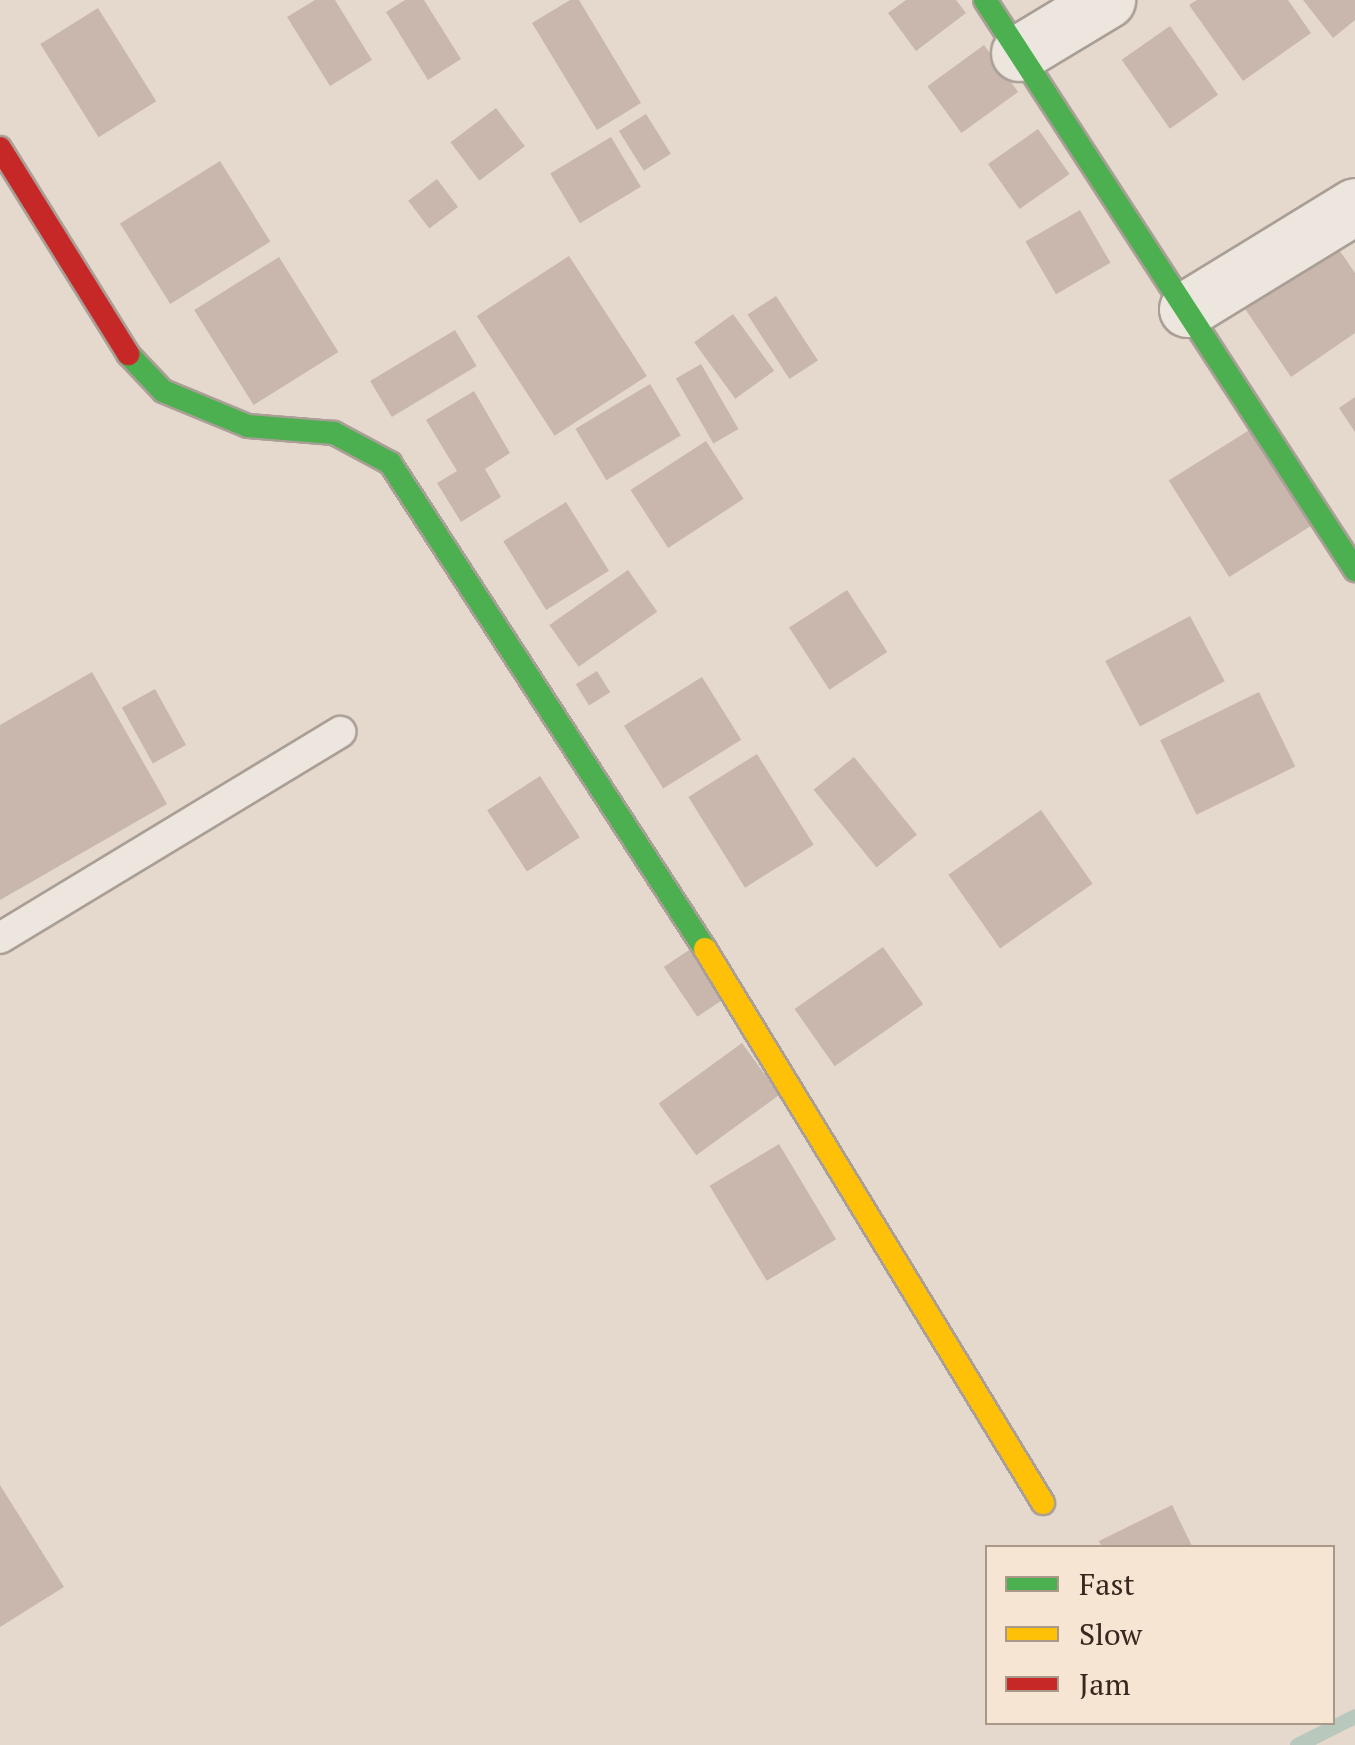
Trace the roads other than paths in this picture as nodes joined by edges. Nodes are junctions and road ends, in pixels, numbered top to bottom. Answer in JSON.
{"nodes":[{"id":1,"x":986,"y":0,"type":"edge"},
{"id":2,"x":1107,"y":0,"type":"edge"},
{"id":3,"x":1019,"y":53,"type":"junction"},
{"id":4,"x":0,"y":148,"type":"edge"},
{"id":5,"x":1355,"y":206,"type":"edge"},
{"id":6,"x":1187,"y":309,"type":"junction"},
{"id":7,"x":1355,"y":570,"type":"edge"},
{"id":8,"x":340,"y":732,"type":"dead end"},
{"id":9,"x":0,"y":938,"type":"edge"},
{"id":10,"x":1043,"y":1503,"type":"dead end"}],
"edges":[{"from":1,"to":3,"type":"street"},
{"from":2,"to":3,"type":"street"},
{"from":3,"to":6,"type":"street"},
{"from":4,"to":10,"type":"street"},
{"from":5,"to":6,"type":"street"},
{"from":6,"to":7,"type":"street"},
{"from":8,"to":9,"type":"lane"}]}
